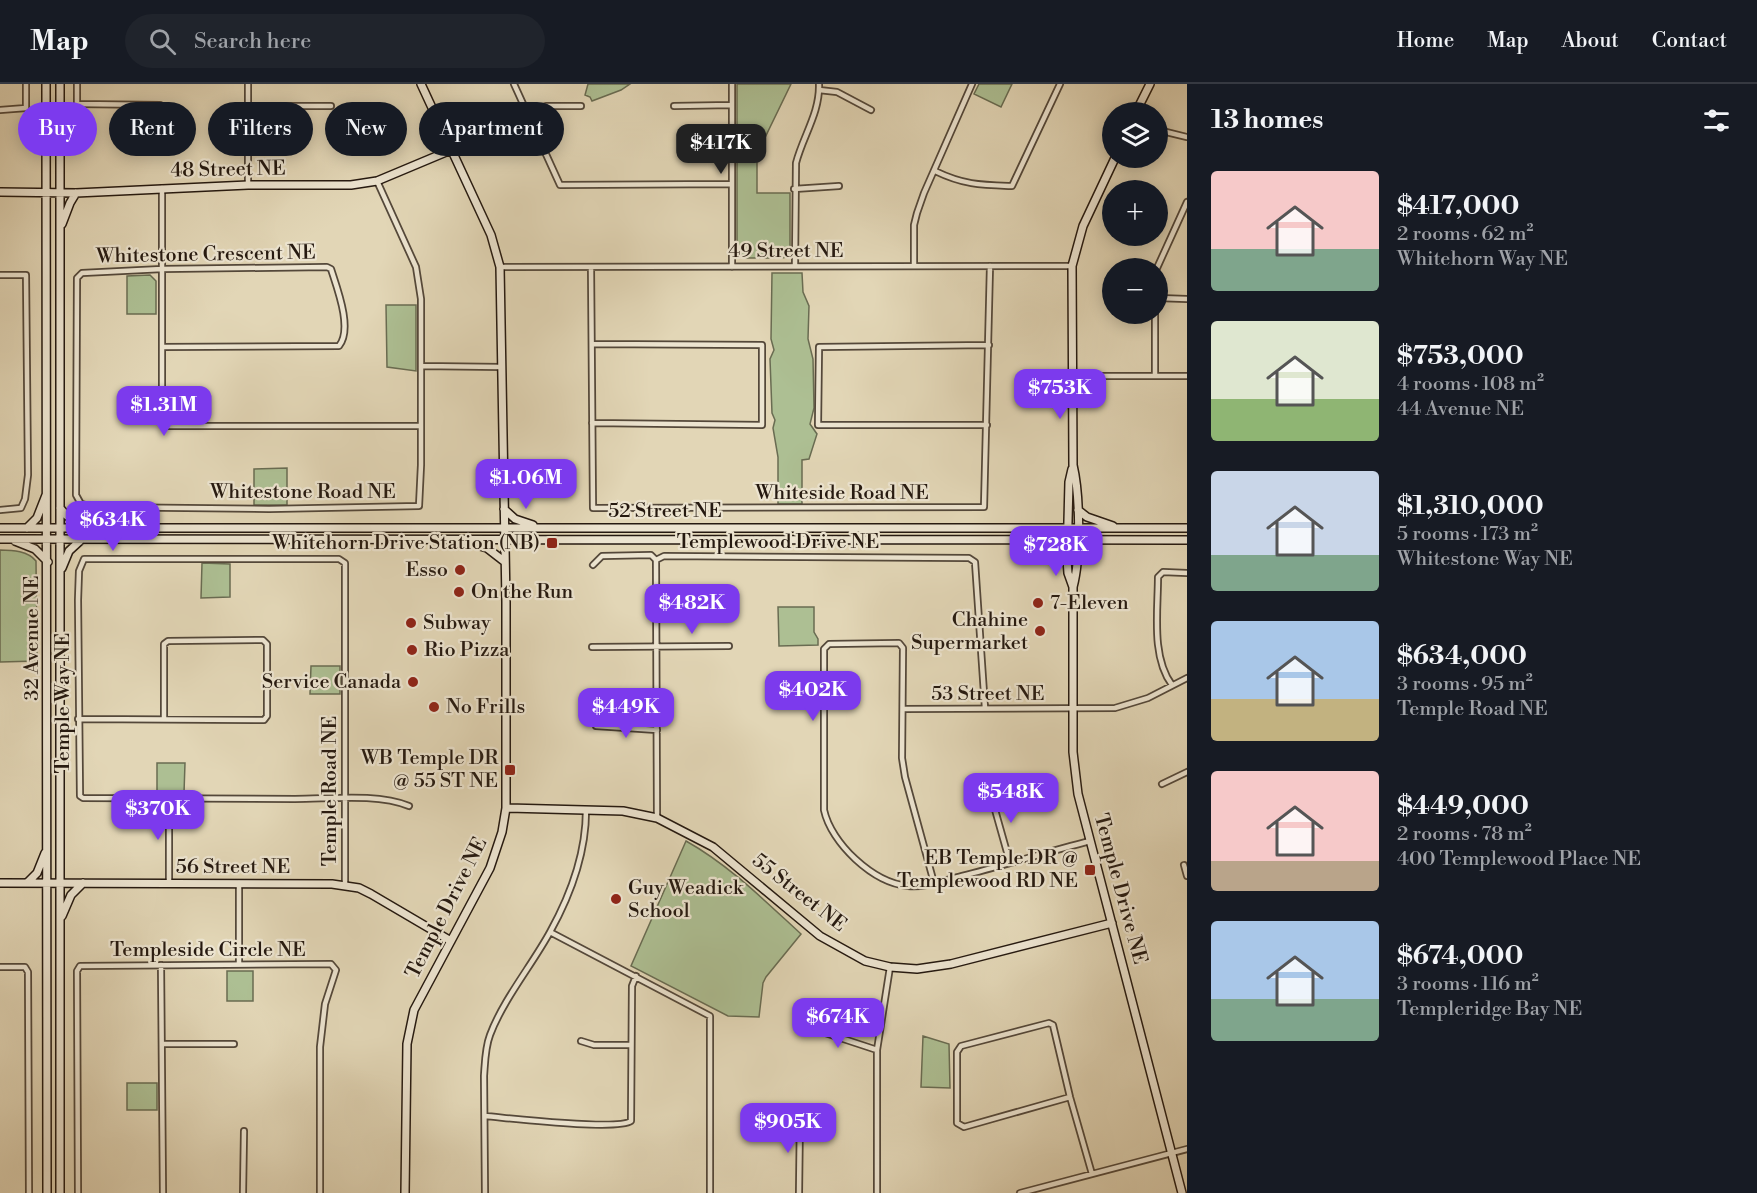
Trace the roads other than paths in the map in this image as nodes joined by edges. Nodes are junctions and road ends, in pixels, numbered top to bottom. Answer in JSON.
{"nodes":[{"id":1,"x":26,"y":84,"type":"edge"},
{"id":2,"x":46,"y":84,"type":"edge"},
{"id":3,"x":60,"y":84,"type":"edge"},
{"id":4,"x":77,"y":84,"type":"edge"},
{"id":5,"x":248,"y":84,"type":"edge"},
{"id":6,"x":421,"y":84,"type":"edge"},
{"id":7,"x":514,"y":84,"type":"edge"},
{"id":8,"x":732,"y":84,"type":"edge"},
{"id":9,"x":819,"y":84,"type":"edge"},
{"id":10,"x":972,"y":84,"type":"edge"},
{"id":11,"x":1060,"y":84,"type":"edge"},
{"id":12,"x":1150,"y":84,"type":"edge"},
{"id":13,"x":819,"y":90,"type":"junction"},
{"id":14,"x":248,"y":102,"type":"edge"},
{"id":15,"x":429,"y":102,"type":"edge"},
{"id":16,"x":522,"y":102,"type":"edge"},
{"id":17,"x":1141,"y":102,"type":"edge"},
{"id":18,"x":109,"y":104,"type":"edge"},
{"id":19,"x":732,"y":105,"type":"junction"},
{"id":20,"x":564,"y":106,"type":"edge"},
{"id":21,"x":581,"y":106,"type":"dead end"},
{"id":22,"x":674,"y":106,"type":"dead end"},
{"id":23,"x":0,"y":110,"type":"edge"},
{"id":24,"x":871,"y":110,"type":"dead end"},
{"id":25,"x":1168,"y":132,"type":"edge"},
{"id":26,"x":1187,"y":137,"type":"edge"},
{"id":27,"x":248,"y":156,"type":"edge"},
{"id":28,"x":437,"y":156,"type":"edge"},
{"id":29,"x":454,"y":156,"type":"edge"},
{"id":30,"x":547,"y":156,"type":"edge"},
{"id":31,"x":1110,"y":168,"type":"edge"},
{"id":32,"x":935,"y":171,"type":"junction"},
{"id":33,"x":377,"y":181,"type":"junction"},
{"id":34,"x":732,"y":184,"type":"junction"},
{"id":35,"x":248,"y":185,"type":"junction"},
{"id":36,"x":839,"y":186,"type":"dead end"},
{"id":37,"x":162,"y":188,"type":"junction"},
{"id":38,"x":794,"y":189,"type":"junction"},
{"id":39,"x":0,"y":192,"type":"edge"},
{"id":40,"x":59,"y":192,"type":"junction"},
{"id":41,"x":46,"y":193,"type":"junction"},
{"id":42,"x":76,"y":193,"type":"junction"},
{"id":43,"x":1187,"y":202,"type":"edge"},
{"id":44,"x":1180,"y":218,"type":"junction"},
{"id":45,"x":1187,"y":218,"type":"edge"},
{"id":46,"x":59,"y":235,"type":"junction"},
{"id":47,"x":1162,"y":258,"type":"edge"},
{"id":48,"x":914,"y":266,"type":"junction"},
{"id":49,"x":990,"y":266,"type":"junction"},
{"id":50,"x":1072,"y":266,"type":"junction"},
{"id":51,"x":500,"y":267,"type":"junction"},
{"id":52,"x":591,"y":267,"type":"junction"},
{"id":53,"x":732,"y":267,"type":"junction"},
{"id":54,"x":795,"y":267,"type":"junction"},
{"id":55,"x":162,"y":269,"type":"junction"},
{"id":56,"x":0,"y":275,"type":"edge"},
{"id":57,"x":77,"y":278,"type":"joint"},
{"id":58,"x":1168,"y":298,"type":"edge"},
{"id":59,"x":1187,"y":299,"type":"edge"},
{"id":60,"x":1155,"y":324,"type":"edge"},
{"id":61,"x":592,"y":344,"type":"junction"},
{"id":62,"x":989,"y":345,"type":"junction"},
{"id":63,"x":162,"y":347,"type":"junction"},
{"id":64,"x":421,"y":366,"type":"junction"},
{"id":65,"x":501,"y":367,"type":"junction"},
{"id":66,"x":1072,"y":376,"type":"junction"},
{"id":67,"x":1155,"y":376,"type":"junction"},
{"id":68,"x":1187,"y":376,"type":"edge"},
{"id":69,"x":592,"y":423,"type":"junction"},
{"id":70,"x":987,"y":425,"type":"junction"},
{"id":71,"x":420,"y":426,"type":"junction"},
{"id":72,"x":1073,"y":465,"type":"junction"},
{"id":73,"x":48,"y":490,"type":"junction"},
{"id":74,"x":60,"y":508,"type":"junction"},
{"id":75,"x":504,"y":509,"type":"junction"},
{"id":76,"x":0,"y":510,"type":"edge"},
{"id":77,"x":1078,"y":510,"type":"junction"},
{"id":78,"x":48,"y":527,"type":"junction"},
{"id":79,"x":60,"y":527,"type":"junction"},
{"id":80,"x":104,"y":527,"type":"junction"},
{"id":81,"x":505,"y":527,"type":"junction"},
{"id":82,"x":537,"y":527,"type":"junction"},
{"id":83,"x":0,"y":528,"type":"edge"},
{"id":84,"x":27,"y":528,"type":"junction"},
{"id":85,"x":1068,"y":528,"type":"junction"},
{"id":86,"x":1078,"y":528,"type":"junction"},
{"id":87,"x":1118,"y":528,"type":"junction"},
{"id":88,"x":1187,"y":528,"type":"edge"},
{"id":89,"x":0,"y":539,"type":"edge"},
{"id":90,"x":10,"y":539,"type":"junction"},
{"id":91,"x":48,"y":539,"type":"junction"},
{"id":92,"x":59,"y":539,"type":"junction"},
{"id":93,"x":82,"y":539,"type":"junction"},
{"id":94,"x":1068,"y":539,"type":"junction"},
{"id":95,"x":459,"y":540,"type":"junction"},
{"id":96,"x":505,"y":540,"type":"junction"},
{"id":97,"x":1029,"y":540,"type":"junction"},
{"id":98,"x":1078,"y":540,"type":"junction"},
{"id":99,"x":1187,"y":540,"type":"edge"},
{"id":100,"x":84,"y":560,"type":"joint"},
{"id":101,"x":656,"y":560,"type":"junction"},
{"id":102,"x":1068,"y":560,"type":"junction"},
{"id":103,"x":506,"y":562,"type":"junction"},
{"id":104,"x":48,"y":563,"type":"junction"},
{"id":105,"x":593,"y":565,"type":"dead end"},
{"id":106,"x":1187,"y":573,"type":"edge"},
{"id":107,"x":60,"y":576,"type":"junction"},
{"id":108,"x":1073,"y":587,"type":"junction"},
{"id":109,"x":729,"y":646,"type":"dead end"},
{"id":110,"x":592,"y":647,"type":"dead end"},
{"id":111,"x":656,"y":647,"type":"junction"},
{"id":112,"x":1187,"y":678,"type":"edge"},
{"id":113,"x":1172,"y":685,"type":"junction"},
{"id":114,"x":985,"y":708,"type":"junction"},
{"id":115,"x":903,"y":709,"type":"junction"},
{"id":116,"x":1072,"y":709,"type":"junction"},
{"id":117,"x":78,"y":719,"type":"junction"},
{"id":118,"x":164,"y":719,"type":"junction"},
{"id":119,"x":596,"y":726,"type":"dead end"},
{"id":120,"x":657,"y":730,"type":"junction"},
{"id":121,"x":1187,"y":772,"type":"edge"},
{"id":122,"x":1162,"y":784,"type":"dead end"},
{"id":123,"x":990,"y":792,"type":"dead end"},
{"id":124,"x":169,"y":799,"type":"junction"},
{"id":125,"x":345,"y":799,"type":"junction"},
{"id":126,"x":409,"y":806,"type":"dead end"},
{"id":127,"x":506,"y":808,"type":"junction"},
{"id":128,"x":586,"y":810,"type":"junction"},
{"id":129,"x":657,"y":818,"type":"junction"},
{"id":130,"x":1090,"y":841,"type":"junction"},
{"id":131,"x":48,"y":846,"type":"junction"},
{"id":132,"x":1010,"y":863,"type":"junction"},
{"id":133,"x":1184,"y":865,"type":"dead end"},
{"id":134,"x":1187,"y":876,"type":"edge"},
{"id":135,"x":0,"y":883,"type":"edge"},
{"id":136,"x":27,"y":883,"type":"junction"},
{"id":137,"x":60,"y":883,"type":"junction"},
{"id":138,"x":83,"y":883,"type":"junction"},
{"id":139,"x":169,"y":883,"type":"junction"},
{"id":140,"x":239,"y":883,"type":"junction"},
{"id":141,"x":934,"y":883,"type":"junction"},
{"id":142,"x":48,"y":884,"type":"junction"},
{"id":143,"x":345,"y":885,"type":"junction"},
{"id":144,"x":60,"y":921,"type":"junction"},
{"id":145,"x":1112,"y":923,"type":"junction"},
{"id":146,"x":550,"y":932,"type":"junction"},
{"id":147,"x":451,"y":941,"type":"junction"},
{"id":148,"x":239,"y":964,"type":"junction"},
{"id":149,"x":161,"y":965,"type":"junction"},
{"id":150,"x":890,"y":966,"type":"junction"},
{"id":151,"x":0,"y":967,"type":"edge"},
{"id":152,"x":636,"y":976,"type":"junction"},
{"id":153,"x":807,"y":1027,"type":"dead end"},
{"id":154,"x":581,"y":1041,"type":"dead end"},
{"id":155,"x":162,"y":1044,"type":"junction"},
{"id":156,"x":234,"y":1044,"type":"dead end"},
{"id":157,"x":631,"y":1046,"type":"junction"},
{"id":158,"x":877,"y":1050,"type":"junction"},
{"id":159,"x":1070,"y":1097,"type":"junction"},
{"id":160,"x":800,"y":1115,"type":"dead end"},
{"id":161,"x":485,"y":1116,"type":"junction"},
{"id":162,"x":244,"y":1131,"type":"dead end"},
{"id":163,"x":1187,"y":1149,"type":"edge"},
{"id":164,"x":1173,"y":1154,"type":"junction"},
{"id":165,"x":1092,"y":1174,"type":"junction"},
{"id":166,"x":29,"y":1193,"type":"edge"},
{"id":167,"x":47,"y":1193,"type":"edge"},
{"id":168,"x":60,"y":1193,"type":"edge"},
{"id":169,"x":78,"y":1193,"type":"edge"},
{"id":170,"x":163,"y":1193,"type":"edge"},
{"id":171,"x":243,"y":1193,"type":"edge"},
{"id":172,"x":320,"y":1193,"type":"edge"},
{"id":173,"x":405,"y":1193,"type":"edge"},
{"id":174,"x":485,"y":1193,"type":"edge"},
{"id":175,"x":710,"y":1193,"type":"edge"},
{"id":176,"x":799,"y":1193,"type":"edge"},
{"id":177,"x":877,"y":1193,"type":"edge"},
{"id":178,"x":1020,"y":1193,"type":"edge"},
{"id":179,"x":1182,"y":1193,"type":"edge"}],
"edges":[{"from":1,"to":23,"type":"street"},
{"from":2,"to":41,"type":"main road","name":"32 Avenue NE"},
{"from":3,"to":40,"type":"main road","name":"32 Avenue NE"},
{"from":4,"to":18,"type":"street"},
{"from":5,"to":14,"type":"street"},
{"from":6,"to":15,"type":"main road","name":"Temple Drive NE"},
{"from":7,"to":16,"type":"street"},
{"from":8,"to":19,"type":"street"},
{"from":9,"to":13,"type":"street"},
{"from":10,"to":32,"type":"street"},
{"from":11,"to":32,"type":"street"},
{"from":12,"to":17,"type":"main road"},
{"from":13,"to":24,"type":"street"},
{"from":13,"to":38,"type":"street"},
{"from":19,"to":22,"type":"street"},
{"from":19,"to":34,"type":"street"},
{"from":20,"to":21,"type":"street"},
{"from":25,"to":26,"type":"street"},
{"from":27,"to":35,"type":"street"},
{"from":28,"to":33,"type":"main road","name":"48 Street NE"},
{"from":29,"to":51,"type":"main road","name":"Temple Drive NE"},
{"from":30,"to":34,"type":"street"},
{"from":31,"to":50,"type":"main road"},
{"from":32,"to":48,"type":"street"},
{"from":33,"to":35,"type":"main road","name":"48 Street NE"},
{"from":33,"to":64,"type":"street","name":"Whitestone Road NE"},
{"from":34,"to":53,"type":"street"},
{"from":35,"to":37,"type":"main road","name":"48 Street NE"},
{"from":36,"to":38,"type":"street"},
{"from":37,"to":42,"type":"main road","name":"48 Street NE"},
{"from":37,"to":55,"type":"street"},
{"from":38,"to":54,"type":"street"},
{"from":39,"to":41,"type":"main road","name":"48 Street NE"},
{"from":40,"to":41,"type":"main road","name":"48 Street NE"},
{"from":40,"to":42,"type":"main road","name":"48 Street NE"},
{"from":40,"to":46,"type":"main road","name":"32 Avenue NE"},
{"from":41,"to":73,"type":"main road","name":"32 Avenue NE"},
{"from":42,"to":46,"type":"main road"},
{"from":43,"to":44,"type":"street"},
{"from":44,"to":45,"type":"street"},
{"from":44,"to":47,"type":"street"},
{"from":46,"to":74,"type":"main road","name":"32 Avenue NE"},
{"from":48,"to":49,"type":"street","name":"49 Street NE"},
{"from":48,"to":54,"type":"street","name":"49 Street NE"},
{"from":49,"to":50,"type":"street","name":"49 Street NE"},
{"from":49,"to":62,"type":"street","name":"Whiteside Road NE"},
{"from":50,"to":66,"type":"main road"},
{"from":51,"to":52,"type":"street","name":"49 Street NE"},
{"from":51,"to":65,"type":"main road","name":"Temple Drive NE"},
{"from":52,"to":53,"type":"street","name":"49 Street NE"},
{"from":52,"to":61,"type":"street","name":"Whiteside Road NE"},
{"from":53,"to":54,"type":"street","name":"49 Street NE"},
{"from":55,"to":57,"type":"street","name":"Whitestone Crescent NE"},
{"from":55,"to":63,"type":"street"},
{"from":55,"to":63,"type":"street","name":"Whitestone Crescent NE"},
{"from":56,"to":76,"type":"street"},
{"from":57,"to":71,"type":"street","name":"Whitestone Road NE"},
{"from":58,"to":59,"type":"street"},
{"from":60,"to":67,"type":"street"},
{"from":61,"to":69,"type":"street","name":"Whiteside Road NE"},
{"from":61,"to":69,"type":"street"},
{"from":62,"to":70,"type":"street","name":"Whiteside Road NE"},
{"from":62,"to":70,"type":"street"},
{"from":63,"to":71,"type":"street"},
{"from":64,"to":65,"type":"street"},
{"from":64,"to":71,"type":"street","name":"Whitestone Road NE"},
{"from":65,"to":75,"type":"main road","name":"Temple Drive NE"},
{"from":66,"to":67,"type":"street"},
{"from":66,"to":72,"type":"main road"},
{"from":67,"to":68,"type":"street"},
{"from":69,"to":70,"type":"street","name":"Whiteside Road NE"},
{"from":72,"to":77,"type":"main road","name":"Temple Drive NE"},
{"from":72,"to":85,"type":"main road","name":"Temple Drive NE"},
{"from":73,"to":78,"type":"main road","name":"32 Avenue NE"},
{"from":73,"to":84,"type":"main road"},
{"from":74,"to":79,"type":"main road","name":"32 Avenue NE"},
{"from":74,"to":80,"type":"main road"},
{"from":75,"to":81,"type":"main road","name":"Temple Drive NE"},
{"from":75,"to":82,"type":"main road"},
{"from":77,"to":86,"type":"main road","name":"Temple Drive NE"},
{"from":77,"to":87,"type":"main road"},
{"from":78,"to":79,"type":"main road","name":"52 Street NE"},
{"from":78,"to":84,"type":"main road","name":"52 Street NE"},
{"from":78,"to":91,"type":"main road","name":"32 Avenue NE"},
{"from":79,"to":80,"type":"main road","name":"52 Street NE"},
{"from":79,"to":92,"type":"main road","name":"32 Avenue NE"},
{"from":80,"to":81,"type":"main road","name":"52 Street NE"},
{"from":81,"to":82,"type":"main road","name":"52 Street NE"},
{"from":81,"to":96,"type":"main road","name":"Temple Drive NE"},
{"from":82,"to":85,"type":"main road","name":"52 Street NE"},
{"from":83,"to":84,"type":"main road","name":"52 Street NE"},
{"from":85,"to":86,"type":"main road","name":"52 Street NE"},
{"from":85,"to":94,"type":"main road","name":"Temple Drive NE"},
{"from":86,"to":87,"type":"main road","name":"52 Street NE"},
{"from":86,"to":98,"type":"main road","name":"Temple Drive NE"},
{"from":87,"to":88,"type":"main road","name":"52 Street NE"},
{"from":89,"to":90,"type":"main road","name":"52 Street NE"},
{"from":90,"to":91,"type":"main road","name":"52 Street NE"},
{"from":90,"to":104,"type":"main road"},
{"from":91,"to":92,"type":"main road","name":"52 Street NE"},
{"from":91,"to":104,"type":"main road","name":"32 Avenue NE"},
{"from":92,"to":93,"type":"main road","name":"52 Street NE"},
{"from":92,"to":107,"type":"main road","name":"32 Avenue NE"},
{"from":93,"to":95,"type":"main road","name":"52 Street NE"},
{"from":93,"to":107,"type":"main road"},
{"from":94,"to":97,"type":"main road","name":"52 Street NE"},
{"from":94,"to":98,"type":"main road","name":"52 Street NE"},
{"from":94,"to":102,"type":"main road","name":"Temple Drive NE"},
{"from":95,"to":96,"type":"main road","name":"52 Street NE"},
{"from":95,"to":103,"type":"main road"},
{"from":96,"to":97,"type":"main road","name":"52 Street NE"},
{"from":96,"to":103,"type":"main road","name":"Temple Drive NE"},
{"from":97,"to":102,"type":"main road"},
{"from":98,"to":99,"type":"main road","name":"52 Street NE"},
{"from":98,"to":108,"type":"main road","name":"Temple Drive NE"},
{"from":100,"to":117,"type":"street","name":"Temple Way NE"},
{"from":100,"to":125,"type":"street","name":"Temple Road NE"},
{"from":101,"to":105,"type":"street"},
{"from":101,"to":111,"type":"street","name":"Templewood Drive NE"},
{"from":101,"to":114,"type":"street","name":"Templewood Drive NE"},
{"from":102,"to":108,"type":"main road","name":"Temple Drive NE"},
{"from":103,"to":127,"type":"main road","name":"Temple Drive NE"},
{"from":104,"to":131,"type":"main road","name":"32 Avenue NE"},
{"from":106,"to":113,"type":"street"},
{"from":107,"to":137,"type":"main road","name":"32 Avenue NE"},
{"from":108,"to":116,"type":"main road","name":"Temple Drive NE"},
{"from":109,"to":111,"type":"street"},
{"from":110,"to":111,"type":"street"},
{"from":111,"to":120,"type":"street","name":"Templewood Drive NE"},
{"from":112,"to":113,"type":"street","name":"53 Street NE"},
{"from":113,"to":116,"type":"street","name":"53 Street NE"},
{"from":114,"to":115,"type":"street","name":"53 Street NE"},
{"from":114,"to":116,"type":"street","name":"53 Street NE"},
{"from":115,"to":141,"type":"street"},
{"from":115,"to":141,"type":"street"},
{"from":116,"to":130,"type":"main road","name":"Temple Drive NE"},
{"from":117,"to":118,"type":"street"},
{"from":117,"to":124,"type":"street","name":"Temple Way NE"},
{"from":118,"to":118,"type":"street"},
{"from":119,"to":120,"type":"street"},
{"from":120,"to":129,"type":"street","name":"Templewood Drive NE"},
{"from":121,"to":122,"type":"street"},
{"from":123,"to":132,"type":"street"},
{"from":124,"to":125,"type":"street","name":"Temple Way NE"},
{"from":124,"to":139,"type":"street"},
{"from":125,"to":126,"type":"street","name":"Temple Way NE"},
{"from":125,"to":143,"type":"street","name":"Temple Road NE"},
{"from":127,"to":128,"type":"main road","name":"55 Street NE"},
{"from":127,"to":147,"type":"main road","name":"Temple Drive NE"},
{"from":128,"to":129,"type":"main road","name":"55 Street NE"},
{"from":128,"to":146,"type":"street"},
{"from":129,"to":150,"type":"main road","name":"55 Street NE"},
{"from":130,"to":132,"type":"street"},
{"from":130,"to":145,"type":"main road","name":"Temple Drive NE"},
{"from":131,"to":136,"type":"main road"},
{"from":131,"to":142,"type":"main road","name":"32 Avenue NE"},
{"from":132,"to":141,"type":"street"},
{"from":133,"to":134,"type":"street"},
{"from":135,"to":136,"type":"main road","name":"56 Street NE"},
{"from":136,"to":142,"type":"main road","name":"56 Street NE"},
{"from":137,"to":138,"type":"main road","name":"56 Street NE"},
{"from":137,"to":142,"type":"main road","name":"56 Street NE"},
{"from":137,"to":144,"type":"main road","name":"32 Avenue NE"},
{"from":138,"to":139,"type":"main road","name":"56 Street NE"},
{"from":138,"to":144,"type":"main road"},
{"from":139,"to":140,"type":"main road","name":"56 Street NE"},
{"from":140,"to":143,"type":"main road","name":"56 Street NE"},
{"from":140,"to":148,"type":"street"},
{"from":142,"to":167,"type":"main road","name":"32 Avenue NE"},
{"from":143,"to":147,"type":"main road","name":"56 Street NE"},
{"from":144,"to":168,"type":"main road","name":"32 Avenue NE"},
{"from":145,"to":150,"type":"main road","name":"55 Street NE"},
{"from":145,"to":164,"type":"main road","name":"Temple Drive NE"},
{"from":146,"to":152,"type":"street"},
{"from":146,"to":161,"type":"street"},
{"from":147,"to":173,"type":"main road","name":"Temple Drive NE"},
{"from":148,"to":149,"type":"street","name":"Templeside Circle NE"},
{"from":148,"to":172,"type":"street","name":"Templeside Circle NE"},
{"from":149,"to":155,"type":"street"},
{"from":149,"to":169,"type":"street","name":"Templeside Circle NE"},
{"from":150,"to":158,"type":"street"},
{"from":151,"to":166,"type":"street"},
{"from":152,"to":157,"type":"street"},
{"from":152,"to":175,"type":"street"},
{"from":153,"to":158,"type":"street"},
{"from":154,"to":157,"type":"street"},
{"from":155,"to":156,"type":"street"},
{"from":155,"to":170,"type":"street"},
{"from":157,"to":161,"type":"street"},
{"from":158,"to":177,"type":"street"},
{"from":159,"to":159,"type":"street"},
{"from":159,"to":165,"type":"street"},
{"from":160,"to":176,"type":"street"},
{"from":161,"to":174,"type":"street"},
{"from":162,"to":171,"type":"street"},
{"from":163,"to":164,"type":"street"},
{"from":164,"to":165,"type":"street"},
{"from":164,"to":179,"type":"main road","name":"Temple Drive NE"},
{"from":165,"to":178,"type":"street"}]}
